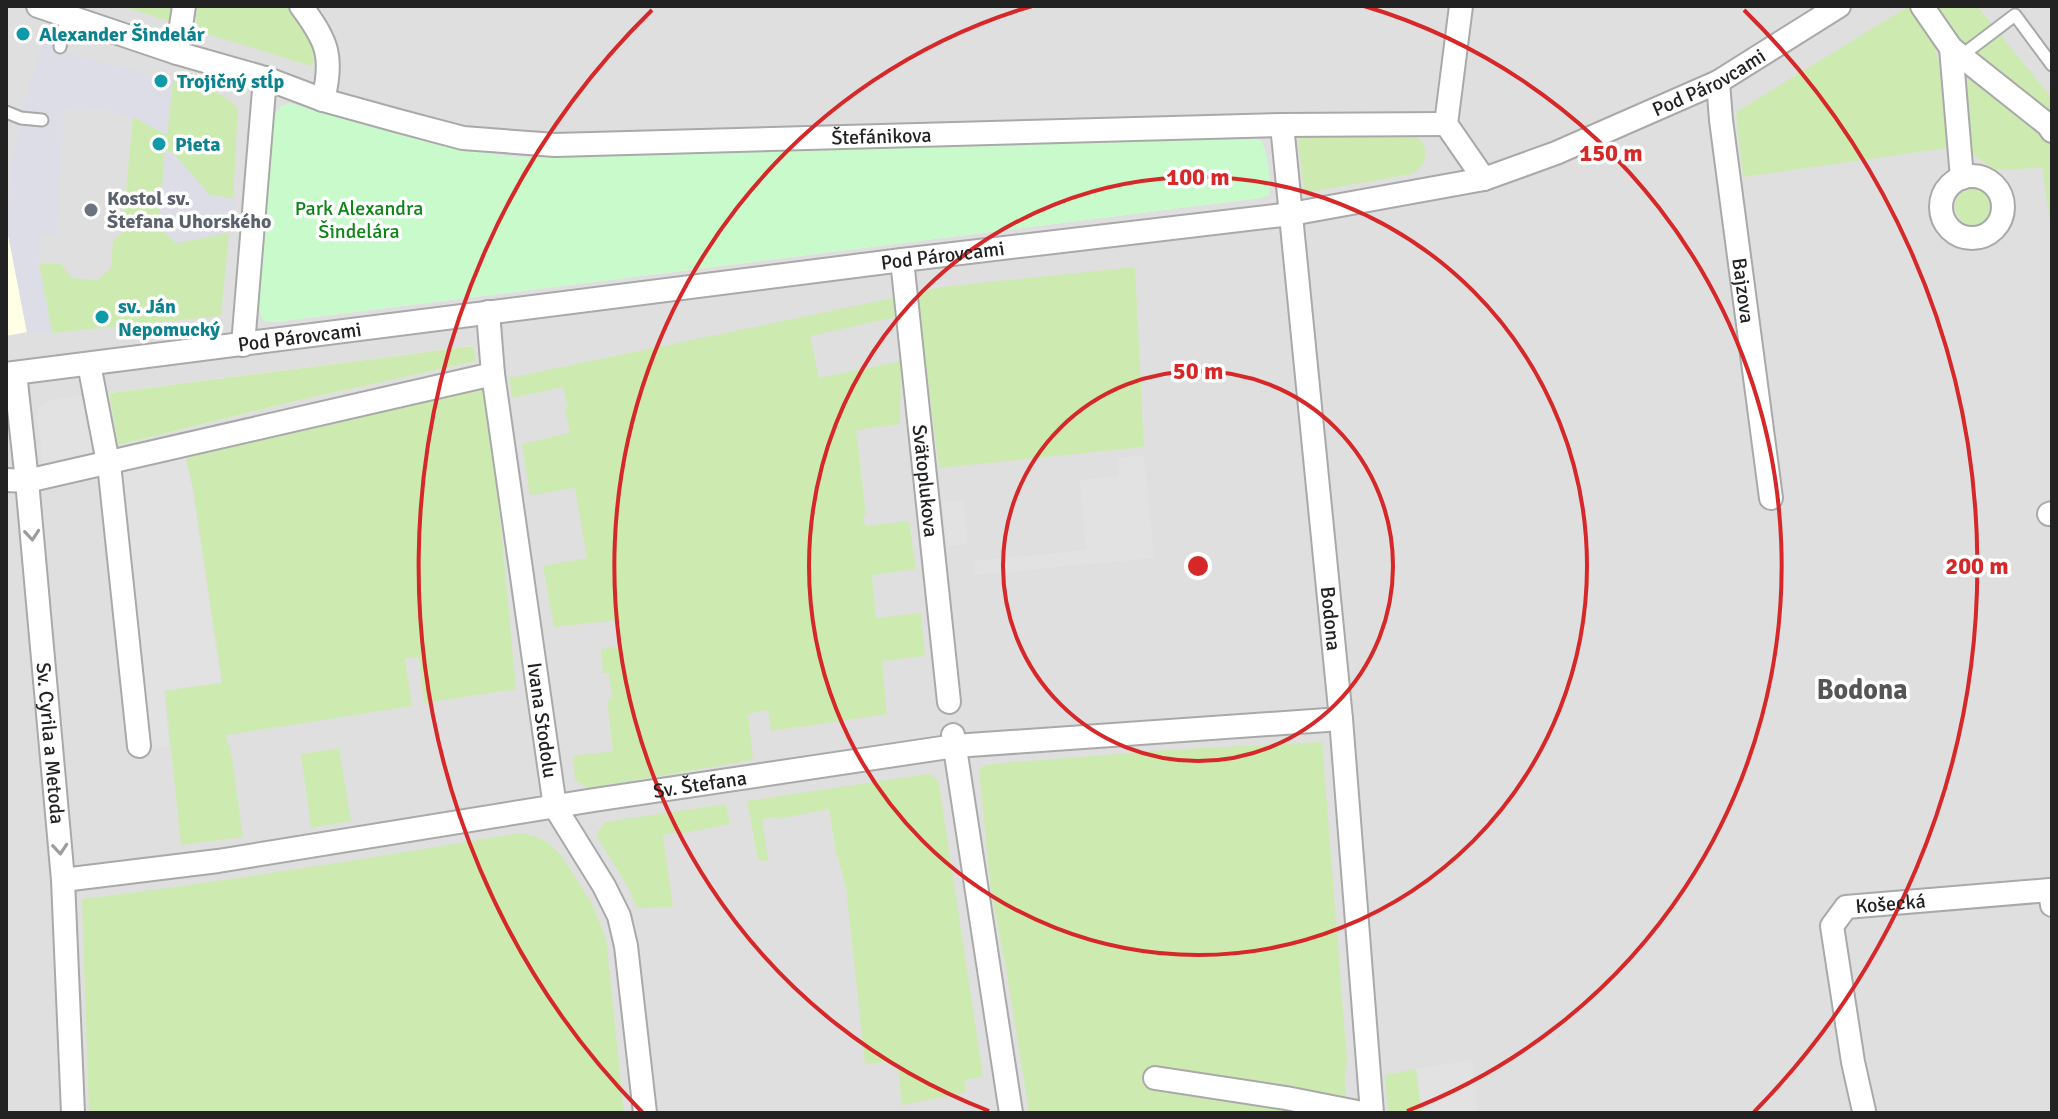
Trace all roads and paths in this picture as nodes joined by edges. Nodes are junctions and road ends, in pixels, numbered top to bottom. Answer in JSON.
{"nodes":[{"id":1,"x":38,"y":6,"type":"edge"},
{"id":2,"x":184,"y":6,"type":"edge"},
{"id":3,"x":301,"y":6,"type":"edge"},
{"id":4,"x":1461,"y":6,"type":"edge"},
{"id":5,"x":1839,"y":6,"type":"edge"},
{"id":6,"x":1922,"y":6,"type":"edge"},
{"id":7,"x":67,"y":11,"type":"edge"},
{"id":8,"x":60,"y":47,"type":"dead end"},
{"id":9,"x":1956,"y":52,"type":"junction"},
{"id":10,"x":177,"y":53,"type":"junction"},
{"id":11,"x":2052,"y":65,"type":"edge"},
{"id":12,"x":265,"y":78,"type":"junction"},
{"id":13,"x":1718,"y":82,"type":"junction"},
{"id":14,"x":323,"y":100,"type":"junction"},
{"id":15,"x":6,"y":112,"type":"edge"},
{"id":16,"x":42,"y":120,"type":"dead end"},
{"id":17,"x":1446,"y":124,"type":"junction"},
{"id":18,"x":1282,"y":125,"type":"junction"},
{"id":19,"x":2052,"y":131,"type":"edge"},
{"id":20,"x":1962,"y":178,"type":"dead end"},
{"id":21,"x":1484,"y":179,"type":"junction"},
{"id":22,"x":1291,"y":214,"type":"junction"},
{"id":23,"x":902,"y":260,"type":"junction"},
{"id":24,"x":488,"y":312,"type":"junction"},
{"id":25,"x":243,"y":345,"type":"junction"},
{"id":26,"x":89,"y":364,"type":"junction"},
{"id":27,"x":10,"y":374,"type":"edge"},
{"id":28,"x":493,"y":374,"type":"junction"},
{"id":29,"x":108,"y":462,"type":"junction"},
{"id":30,"x":16,"y":481,"type":"edge"},
{"id":31,"x":1771,"y":498,"type":"dead end"},
{"id":32,"x":949,"y":702,"type":"dead end"},
{"id":33,"x":1341,"y":719,"type":"junction"},
{"id":34,"x":954,"y":740,"type":"junction"},
{"id":35,"x":139,"y":746,"type":"dead end"},
{"id":36,"x":555,"y":807,"type":"junction"},
{"id":37,"x":63,"y":880,"type":"junction"},
{"id":38,"x":2051,"y":898,"type":"edge"},
{"id":39,"x":1155,"y":1078,"type":"dead end"},
{"id":40,"x":1862,"y":1112,"type":"edge"},
{"id":41,"x":73,"y":1113,"type":"edge"},
{"id":42,"x":645,"y":1113,"type":"edge"},
{"id":43,"x":1011,"y":1113,"type":"edge"},
{"id":44,"x":1362,"y":1113,"type":"edge"},
{"id":45,"x":1372,"y":1113,"type":"edge"}],
"edges":[{"from":1,"to":7,"type":"street","name":"Štefánikova"},
{"from":2,"to":10,"type":"street"},
{"from":3,"to":14,"type":"street"},
{"from":4,"to":17,"type":"street"},
{"from":5,"to":13,"type":"street","name":"Pod Párovcami"},
{"from":6,"to":9,"type":"street"},
{"from":7,"to":8,"type":"lane"},
{"from":7,"to":10,"type":"street","name":"Štefánikova"},
{"from":9,"to":11,"type":"lane"},
{"from":9,"to":19,"type":"street"},
{"from":9,"to":20,"type":"street"},
{"from":10,"to":12,"type":"street","name":"Štefánikova"},
{"from":12,"to":14,"type":"street","name":"Štefánikova"},
{"from":12,"to":25,"type":"street"},
{"from":13,"to":21,"type":"street","name":"Pod Párovcami"},
{"from":13,"to":31,"type":"street","name":"Bajzova"},
{"from":14,"to":18,"type":"street","name":"Štefánikova"},
{"from":15,"to":16,"type":"lane"},
{"from":17,"to":18,"type":"street","name":"Štefánikova"},
{"from":17,"to":21,"type":"street"},
{"from":18,"to":22,"type":"street","name":"Bodona"},
{"from":21,"to":22,"type":"street","name":"Pod Párovcami"},
{"from":22,"to":23,"type":"street","name":"Pod Párovcami"},
{"from":22,"to":33,"type":"street","name":"Bodona"},
{"from":23,"to":24,"type":"street","name":"Pod Párovcami"},
{"from":23,"to":32,"type":"street","name":"Svätoplukova"},
{"from":24,"to":25,"type":"street","name":"Pod Párovcami"},
{"from":24,"to":28,"type":"street","name":"Ivana Stodolu"},
{"from":25,"to":26,"type":"street","name":"Pod Párovcami"},
{"from":26,"to":27,"type":"street","name":"Pod Párovcami"},
{"from":26,"to":29,"type":"street"},
{"from":27,"to":30,"type":"street","name":"Sv. Cyrila a Metoda"},
{"from":28,"to":29,"type":"street"},
{"from":28,"to":36,"type":"street","name":"Ivana Stodolu"},
{"from":29,"to":30,"type":"street"},
{"from":29,"to":35,"type":"street"},
{"from":30,"to":37,"type":"street","name":"Sv. Cyrila a Metoda","one_way":true},
{"from":33,"to":34,"type":"street","name":"Sv. Štefana"},
{"from":33,"to":45,"type":"street","name":"Bodona"},
{"from":34,"to":36,"type":"street","name":"Sv. Štefana"},
{"from":34,"to":43,"type":"street"},
{"from":36,"to":37,"type":"street","name":"Sv. Štefana"},
{"from":36,"to":42,"type":"street","name":"Ivana Stodolu"},
{"from":37,"to":41,"type":"street","name":"Sv. Cyrila a Metoda"},
{"from":38,"to":40,"type":"street","name":"Košecká"},
{"from":39,"to":44,"type":"street"}]}
